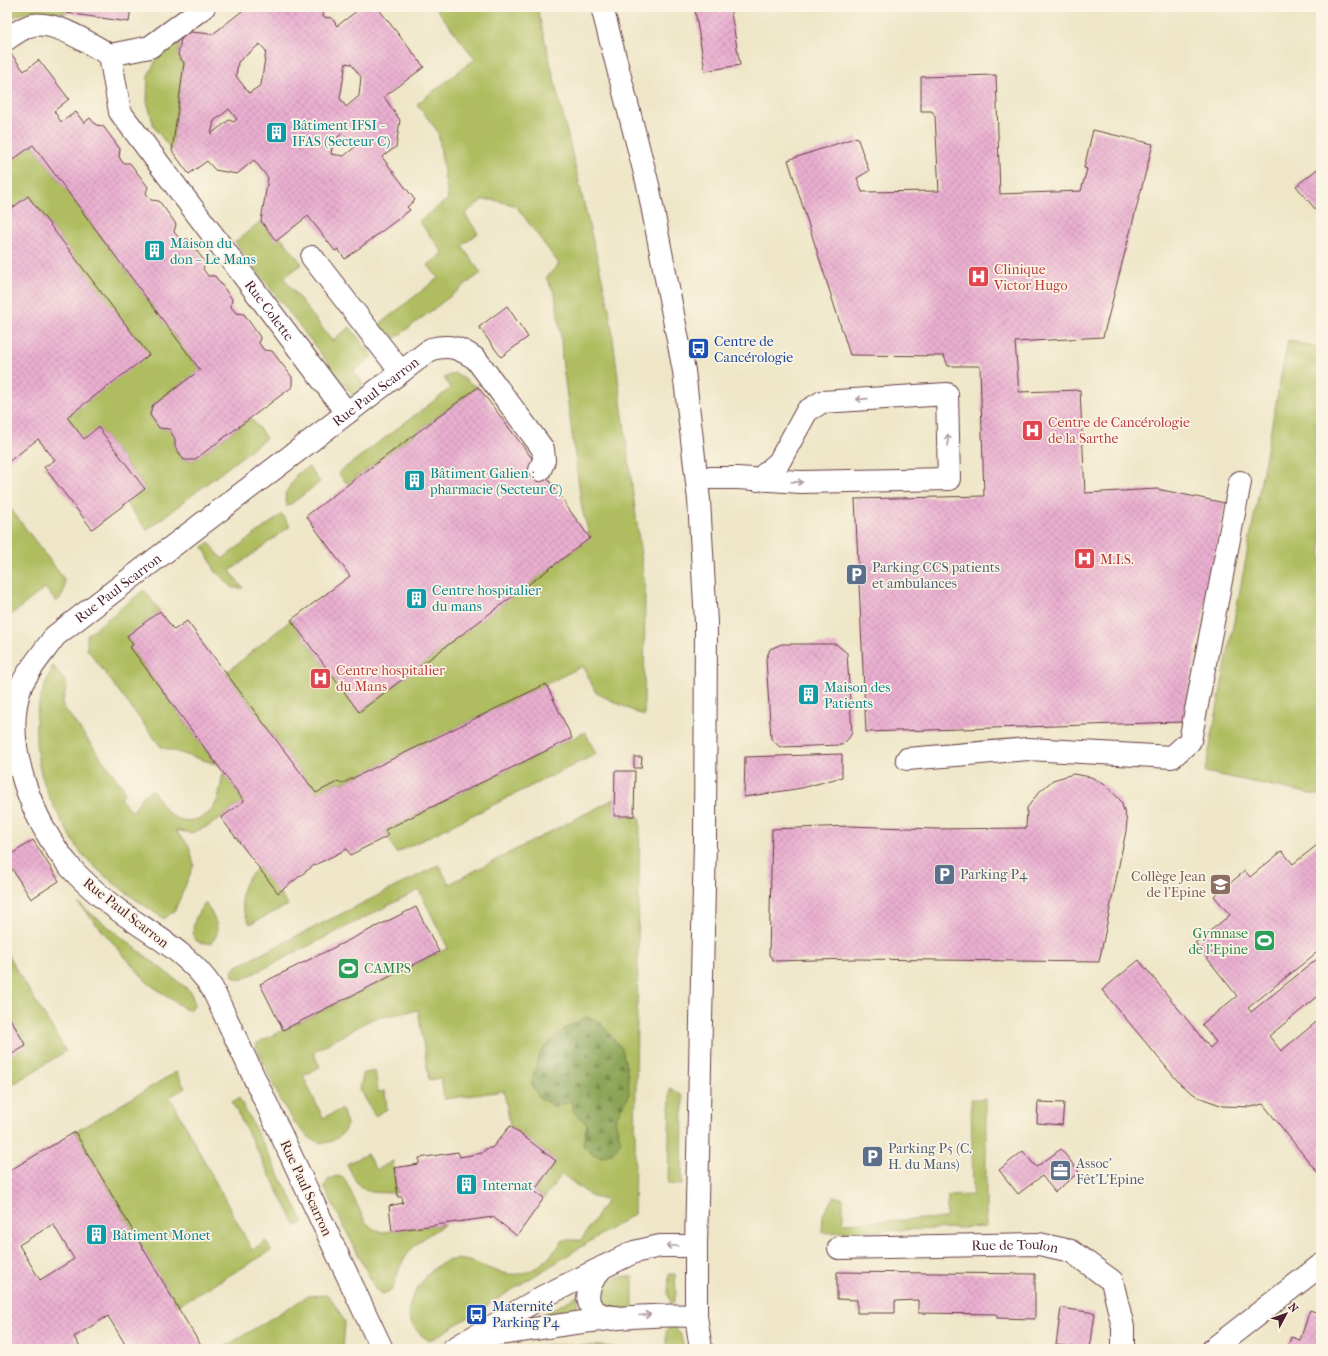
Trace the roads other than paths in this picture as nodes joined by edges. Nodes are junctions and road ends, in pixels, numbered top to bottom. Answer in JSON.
{"nodes":[{"id":1,"x":204,"y":7,"type":"edge"},
{"id":2,"x":602,"y":7,"type":"edge"},
{"id":3,"x":7,"y":39,"type":"edge"},
{"id":4,"x":110,"y":55,"type":"junction"},
{"id":5,"x":312,"y":257,"type":"dead end"},
{"id":6,"x":401,"y":372,"type":"junction"},
{"id":7,"x":348,"y":413,"type":"junction"},
{"id":8,"x":540,"y":470,"type":"dead end"},
{"id":9,"x":697,"y":478,"type":"junction"},
{"id":10,"x":758,"y":480,"type":"junction"},
{"id":11,"x":1240,"y":482,"type":"dead end"},
{"id":12,"x":907,"y":759,"type":"dead end"},
{"id":13,"x":696,"y":1246,"type":"junction"},
{"id":14,"x":839,"y":1248,"type":"dead end"},
{"id":15,"x":1321,"y":1265,"type":"edge"},
{"id":16,"x":604,"y":1266,"type":"junction"},
{"id":17,"x":696,"y":1316,"type":"junction"},
{"id":18,"x":619,"y":1317,"type":"junction"},
{"id":19,"x":461,"y":1344,"type":"edge"},
{"id":20,"x":382,"y":1349,"type":"edge"},
{"id":21,"x":701,"y":1349,"type":"edge"},
{"id":22,"x":1123,"y":1349,"type":"edge"},
{"id":23,"x":1212,"y":1349,"type":"edge"}],
"edges":[{"from":1,"to":4,"type":"street"},
{"from":2,"to":9,"type":"street"},
{"from":3,"to":4,"type":"street"},
{"from":4,"to":7,"type":"street","name":"Rue Colette"},
{"from":5,"to":6,"type":"street"},
{"from":6,"to":7,"type":"street","name":"Rue Paul Scarron"},
{"from":6,"to":8,"type":"street","name":"Rue Paul Scarron"},
{"from":7,"to":20,"type":"street","name":"Rue Paul Scarron"},
{"from":9,"to":10,"type":"street"},
{"from":9,"to":13,"type":"street"},
{"from":10,"to":10,"type":"street","one_way":true},
{"from":11,"to":12,"type":"street"},
{"from":13,"to":16,"type":"street","one_way":true},
{"from":13,"to":17,"type":"street"},
{"from":14,"to":22,"type":"street","name":"Rue de Toulon"},
{"from":15,"to":23,"type":"street"},
{"from":16,"to":18,"type":"street"},
{"from":16,"to":19,"type":"street"},
{"from":18,"to":17,"type":"street","one_way":true},
{"from":17,"to":21,"type":"street"},
{"from":18,"to":19,"type":"street"}]}
